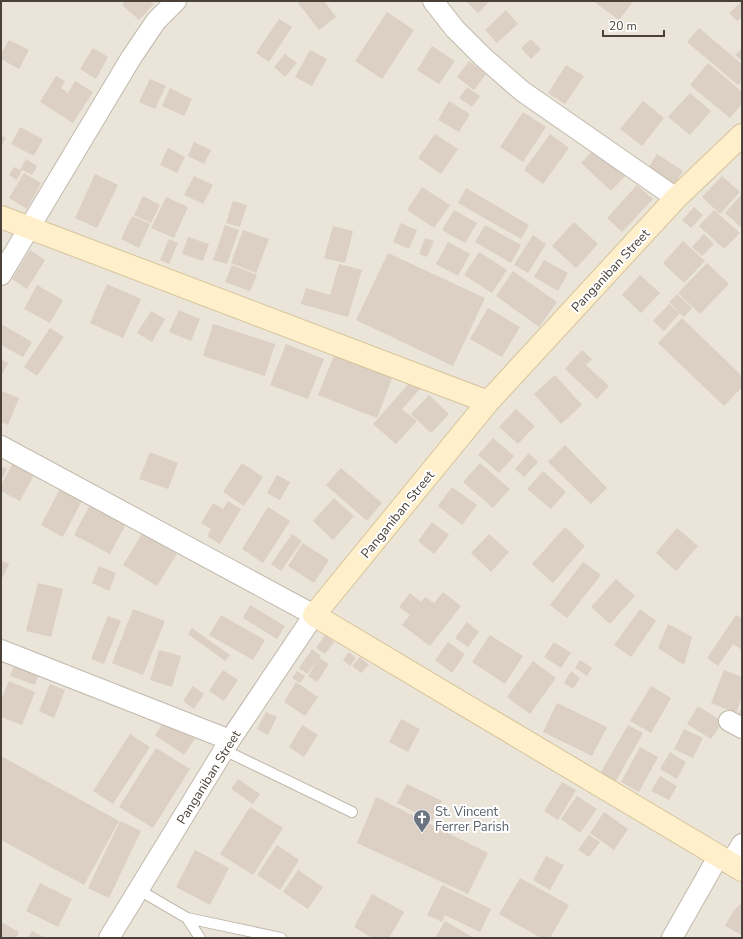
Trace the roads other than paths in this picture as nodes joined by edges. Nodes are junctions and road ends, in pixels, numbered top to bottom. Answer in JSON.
{"nodes":[{"id":1,"x":176,"y":1,"type":"edge"},
{"id":2,"x":433,"y":1,"type":"edge"},
{"id":3,"x":742,"y":135,"type":"edge"},
{"id":4,"x":676,"y":198,"type":"junction"},
{"id":5,"x":1,"y":217,"type":"edge"},
{"id":6,"x":28,"y":228,"type":"junction"},
{"id":7,"x":1,"y":276,"type":"edge"},
{"id":8,"x":488,"y":402,"type":"junction"},
{"id":9,"x":1,"y":446,"type":"edge"},
{"id":10,"x":314,"y":615,"type":"junction"},
{"id":11,"x":1,"y":650,"type":"edge"},
{"id":12,"x":227,"y":745,"type":"junction"},
{"id":13,"x":352,"y":812,"type":"dead end"},
{"id":14,"x":742,"y":844,"type":"edge"},
{"id":15,"x":730,"y":864,"type":"edge"},
{"id":16,"x":139,"y":890,"type":"junction"},
{"id":17,"x":186,"y":918,"type":"junction"},
{"id":18,"x":109,"y":938,"type":"edge"},
{"id":19,"x":200,"y":938,"type":"edge"},
{"id":20,"x":280,"y":938,"type":"edge"},
{"id":21,"x":672,"y":938,"type":"edge"}],
"edges":[{"from":1,"to":6,"type":"street"},
{"from":2,"to":4,"type":"street"},
{"from":3,"to":4,"type":"main road","name":"Panganiban Street"},
{"from":4,"to":8,"type":"main road","name":"Panganiban Street"},
{"from":5,"to":6,"type":"main road"},
{"from":6,"to":7,"type":"street"},
{"from":6,"to":8,"type":"main road"},
{"from":8,"to":10,"type":"main road","name":"Panganiban Street"},
{"from":9,"to":10,"type":"street"},
{"from":10,"to":12,"type":"street","name":"Panganiban Street"},
{"from":10,"to":15,"type":"main road"},
{"from":11,"to":12,"type":"street"},
{"from":12,"to":13,"type":"lane"},
{"from":12,"to":16,"type":"street","name":"Panganiban Street"},
{"from":14,"to":15,"type":"street"},
{"from":15,"to":21,"type":"street"},
{"from":16,"to":17,"type":"lane"},
{"from":16,"to":18,"type":"street","name":"Panganiban Street"},
{"from":17,"to":19,"type":"lane"},
{"from":17,"to":20,"type":"lane"}]}
